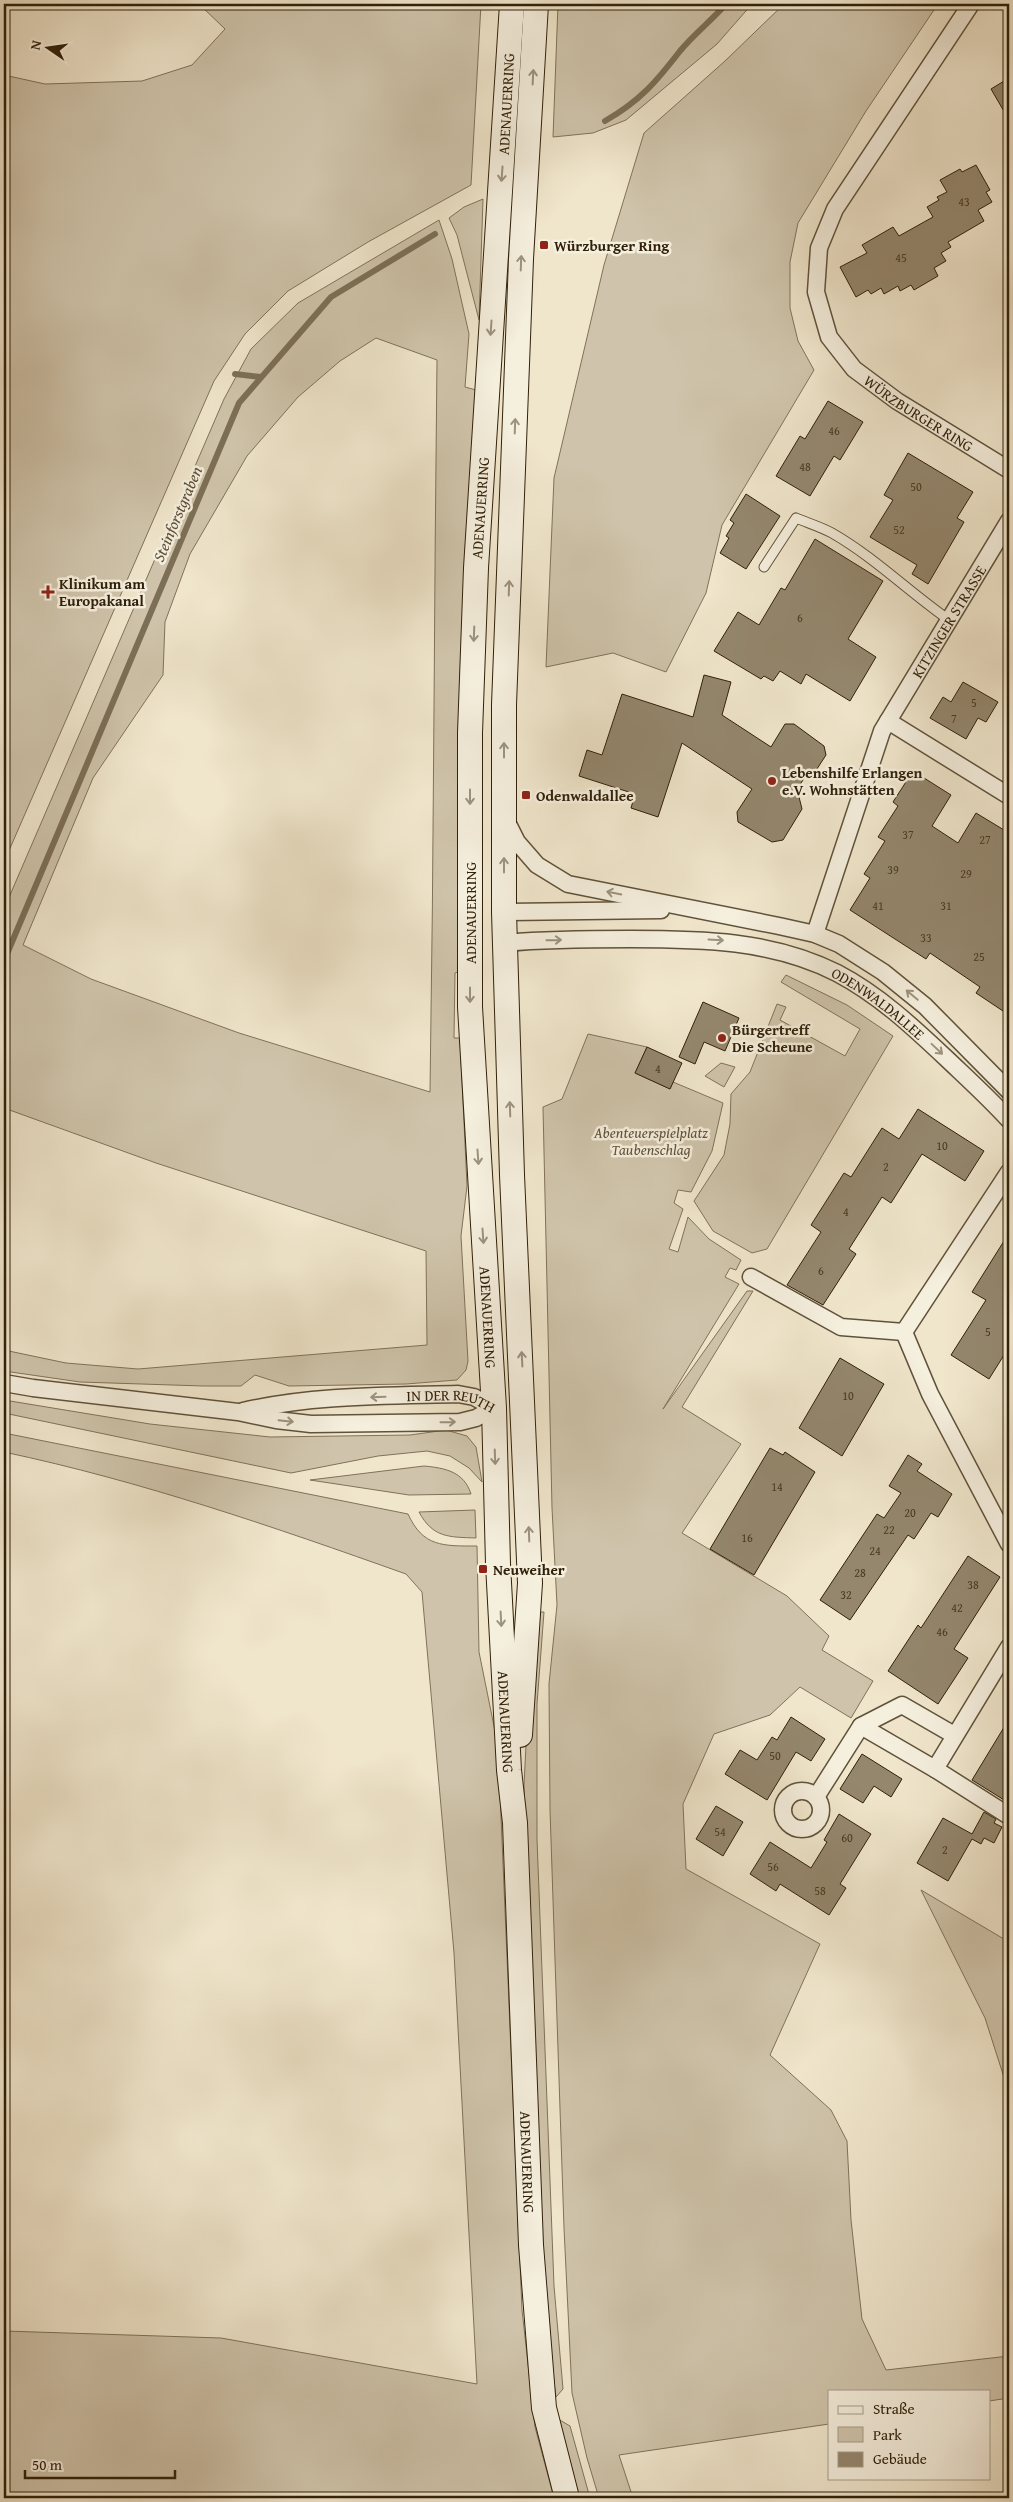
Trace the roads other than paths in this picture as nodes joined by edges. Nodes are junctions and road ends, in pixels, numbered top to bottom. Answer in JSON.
{"nodes":[{"id":1,"x":512,"y":4,"type":"edge"},
{"id":2,"x":536,"y":4,"type":"edge"},
{"id":3,"x":971,"y":4,"type":"edge"},
{"id":4,"x":1009,"y":470,"type":"edge"},
{"id":5,"x":1009,"y":520,"type":"edge"},
{"id":6,"x":764,"y":567,"type":"dead end"},
{"id":7,"x":949,"y":620,"type":"junction"},
{"id":8,"x":888,"y":721,"type":"junction"},
{"id":9,"x":1009,"y":796,"type":"edge"},
{"id":10,"x":505,"y":818,"type":"junction"},
{"id":11,"x":696,"y":910,"type":"junction"},
{"id":12,"x":504,"y":912,"type":"junction"},
{"id":13,"x":470,"y":928,"type":"junction"},
{"id":14,"x":815,"y":934,"type":"junction"},
{"id":15,"x":505,"y":943,"type":"junction"},
{"id":16,"x":1009,"y":1091,"type":"edge"},
{"id":17,"x":1009,"y":1120,"type":"edge"},
{"id":18,"x":1009,"y":1172,"type":"edge"},
{"id":19,"x":751,"y":1277,"type":"dead end"},
{"id":20,"x":904,"y":1332,"type":"junction"},
{"id":21,"x":4,"y":1383,"type":"edge"},
{"id":22,"x":494,"y":1408,"type":"junction"},
{"id":23,"x":524,"y":1408,"type":"junction"},
{"id":24,"x":238,"y":1412,"type":"junction"},
{"id":25,"x":1009,"y":1544,"type":"edge"},
{"id":26,"x":1009,"y":1647,"type":"edge"},
{"id":27,"x":861,"y":1726,"type":"junction"},
{"id":28,"x":954,"y":1736,"type":"junction"},
{"id":29,"x":935,"y":1769,"type":"junction"},
{"id":30,"x":816,"y":1797,"type":"dead end"},
{"id":31,"x":1009,"y":1816,"type":"edge"},
{"id":32,"x":515,"y":1823,"type":"junction"},
{"id":33,"x":567,"y":2498,"type":"edge"}],
"edges":[{"from":1,"to":13,"type":"main road","name":"ADENAUERRING","one_way":true},
{"from":10,"to":2,"type":"main road","name":"ADENAUERRING","one_way":true},
{"from":3,"to":4,"type":"street","name":"WÜRZBURGER RING"},
{"from":5,"to":7,"type":"street","name":"KITZINGER STRASSE"},
{"from":6,"to":7,"type":"lane"},
{"from":7,"to":8,"type":"street","name":"KITZINGER STRASSE"},
{"from":8,"to":9,"type":"street"},
{"from":8,"to":14,"type":"street","name":"KITZINGER STRASSE"},
{"from":11,"to":10,"type":"street","name":"ODENWALDALLEE","one_way":true},
{"from":12,"to":10,"type":"main road","name":"ADENAUERRING","one_way":true},
{"from":11,"to":12,"type":"street","name":"ODENWALDALLEE"},
{"from":11,"to":14,"type":"street","name":"ODENWALDALLEE"},
{"from":12,"to":13,"type":"main road"},
{"from":12,"to":15,"type":"main road","name":"ADENAUERRING"},
{"from":13,"to":15,"type":"main road"},
{"from":13,"to":22,"type":"main road","name":"ADENAUERRING","one_way":true},
{"from":16,"to":14,"type":"street","name":"ODENWALDALLEE","one_way":true},
{"from":15,"to":17,"type":"street","name":"ODENWALDALLEE","one_way":true},
{"from":23,"to":15,"type":"main road","name":"ADENAUERRING","one_way":true},
{"from":18,"to":20,"type":"street"},
{"from":19,"to":20,"type":"street"},
{"from":20,"to":25,"type":"street"},
{"from":21,"to":24,"type":"street","name":"IN DER REUTH"},
{"from":22,"to":23,"type":"main road"},
{"from":24,"to":22,"type":"street","name":"IN DER REUTH","one_way":true},
{"from":22,"to":24,"type":"street","name":"IN DER REUTH","one_way":true},
{"from":22,"to":32,"type":"main road","name":"ADENAUERRING","one_way":true},
{"from":32,"to":23,"type":"main road","name":"ADENAUERRING","one_way":true},
{"from":26,"to":28,"type":"street"},
{"from":27,"to":28,"type":"street"},
{"from":27,"to":29,"type":"street"},
{"from":27,"to":30,"type":"street"},
{"from":28,"to":29,"type":"street"},
{"from":29,"to":31,"type":"street"},
{"from":32,"to":33,"type":"main road","name":"ADENAUERRING"}]}
